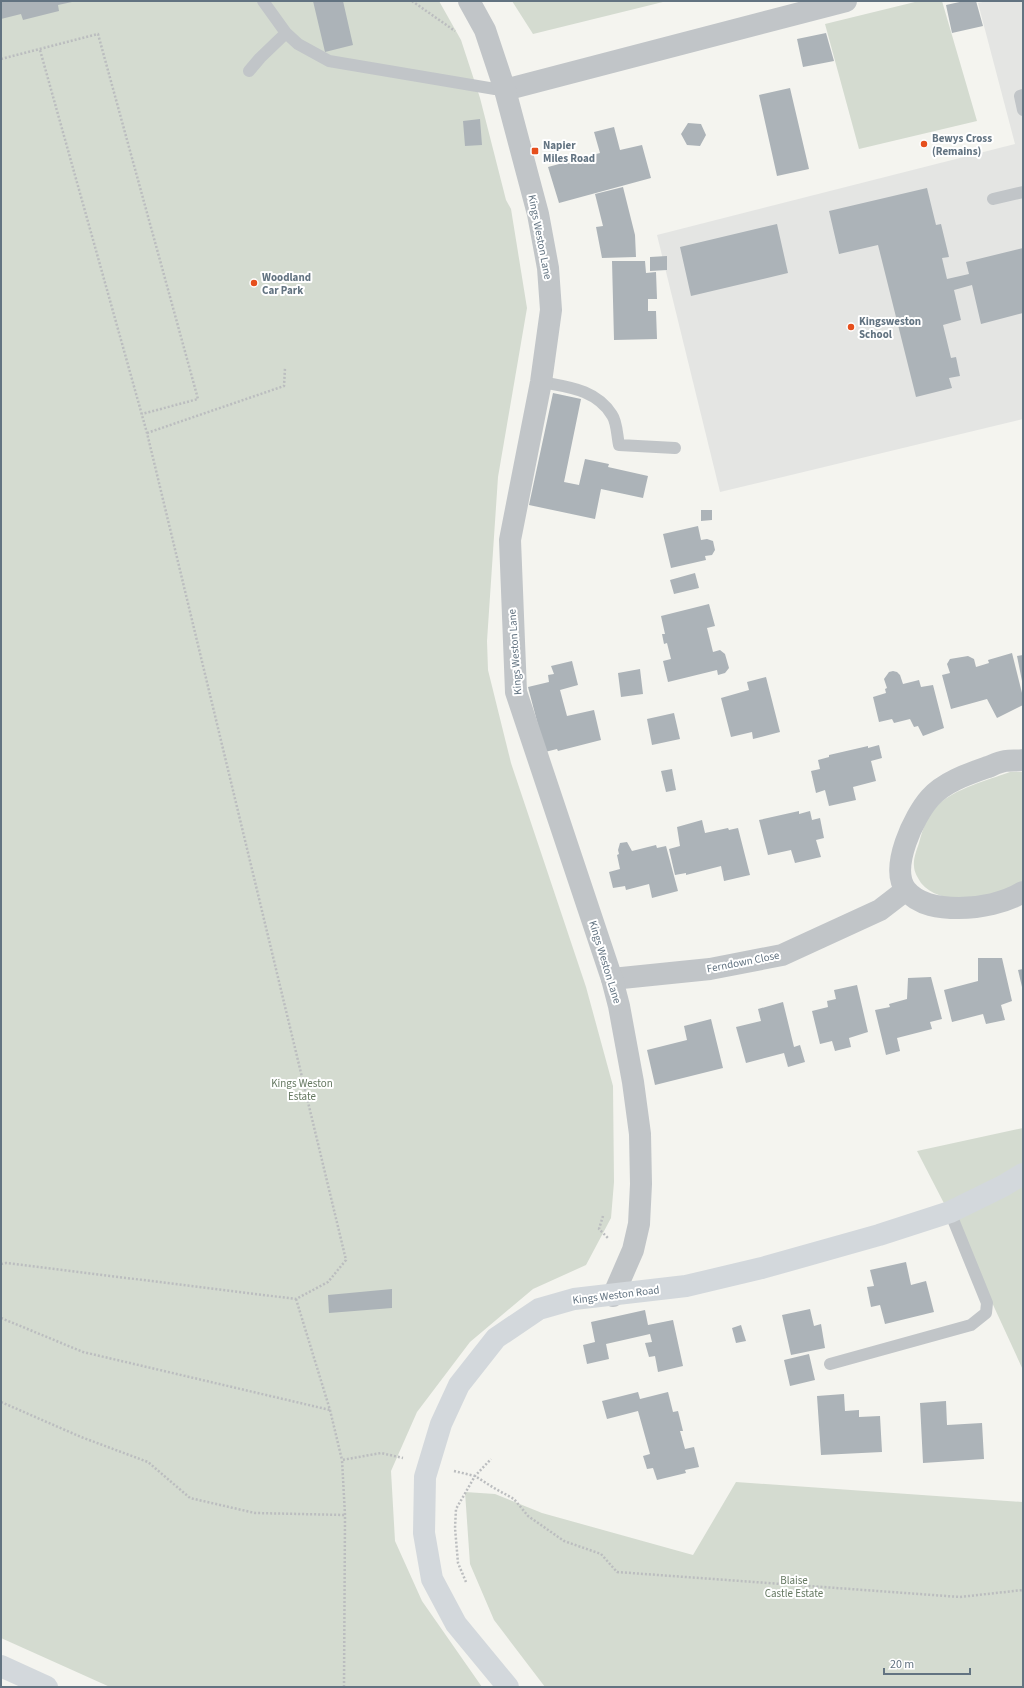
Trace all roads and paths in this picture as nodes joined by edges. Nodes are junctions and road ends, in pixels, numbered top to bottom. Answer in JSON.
{"nodes":[{"id":1,"x":263,"y":1,"type":"edge"},
{"id":2,"x":469,"y":1,"type":"edge"},
{"id":3,"x":846,"y":1,"type":"edge"},
{"id":4,"x":286,"y":33,"type":"junction"},
{"id":5,"x":40,"y":50,"type":"junction"},
{"id":6,"x":1,"y":59,"type":"edge"},
{"id":7,"x":249,"y":71,"type":"dead end"},
{"id":8,"x":505,"y":90,"type":"junction"},
{"id":9,"x":1023,"y":95,"type":"edge"},
{"id":10,"x":1023,"y":110,"type":"edge"},
{"id":11,"x":1023,"y":192,"type":"edge"},
{"id":12,"x":993,"y":199,"type":"dead end"},
{"id":13,"x":285,"y":368,"type":"dead end"},
{"id":14,"x":541,"y":382,"type":"junction"},
{"id":15,"x":142,"y":414,"type":"junction"},
{"id":16,"x":147,"y":433,"type":"junction"},
{"id":17,"x":675,"y":448,"type":"dead end"},
{"id":18,"x":1023,"y":760,"type":"edge"},
{"id":19,"x":906,"y":890,"type":"junction"},
{"id":20,"x":1023,"y":892,"type":"edge"},
{"id":21,"x":612,"y":980,"type":"junction"},
{"id":22,"x":1023,"y":1174,"type":"edge"},
{"id":23,"x":950,"y":1212,"type":"junction"},
{"id":24,"x":1,"y":1264,"type":"edge"},
{"id":25,"x":612,"y":1296,"type":"junction"},
{"id":26,"x":296,"y":1298,"type":"junction"},
{"id":27,"x":1,"y":1318,"type":"edge"},
{"id":28,"x":830,"y":1364,"type":"dead end"},
{"id":29,"x":1,"y":1402,"type":"edge"},
{"id":30,"x":330,"y":1410,"type":"junction"},
{"id":31,"x":397,"y":1457,"type":"dead end"},
{"id":32,"x":491,"y":1459,"type":"dead end"},
{"id":33,"x":342,"y":1460,"type":"junction"},
{"id":34,"x":456,"y":1471,"type":"dead end"},
{"id":35,"x":475,"y":1476,"type":"junction"},
{"id":36,"x":345,"y":1516,"type":"junction"},
{"id":37,"x":468,"y":1589,"type":"dead end"},
{"id":38,"x":1023,"y":1590,"type":"edge"},
{"id":39,"x":1,"y":1666,"type":"edge"},
{"id":40,"x":47,"y":1687,"type":"edge"},
{"id":41,"x":344,"y":1687,"type":"edge"},
{"id":42,"x":508,"y":1687,"type":"edge"}],
"edges":[{"from":1,"to":4,"type":"lane"},
{"from":2,"to":8,"type":"street","name":"Kings Weston Lane"},
{"from":3,"to":8,"type":"street"},
{"from":4,"to":7,"type":"lane"},
{"from":4,"to":8,"type":"lane"},
{"from":5,"to":6,"type":"path"},
{"from":5,"to":15,"type":"path"},
{"from":5,"to":15,"type":"path"},
{"from":8,"to":14,"type":"street","name":"Kings Weston Lane"},
{"from":9,"to":10,"type":"lane"},
{"from":11,"to":12,"type":"lane"},
{"from":13,"to":16,"type":"path"},
{"from":14,"to":17,"type":"lane"},
{"from":14,"to":21,"type":"street","name":"Kings Weston Lane"},
{"from":15,"to":16,"type":"path"},
{"from":16,"to":26,"type":"path"},
{"from":18,"to":19,"type":"street"},
{"from":19,"to":20,"type":"street"},
{"from":19,"to":21,"type":"street","name":"Ferndown Close"},
{"from":21,"to":25,"type":"street","name":"Kings Weston Lane"},
{"from":22,"to":23,"type":"main road","name":"Kings Weston Road"},
{"from":23,"to":25,"type":"main road","name":"Kings Weston Road"},
{"from":23,"to":28,"type":"lane"},
{"from":24,"to":26,"type":"path"},
{"from":25,"to":42,"type":"main road","name":"Kings Weston Road"},
{"from":26,"to":30,"type":"path"},
{"from":27,"to":30,"type":"path"},
{"from":29,"to":36,"type":"path"},
{"from":30,"to":33,"type":"path"},
{"from":31,"to":33,"type":"path"},
{"from":32,"to":35,"type":"path"},
{"from":33,"to":36,"type":"path"},
{"from":34,"to":35,"type":"path"},
{"from":35,"to":37,"type":"path"},
{"from":35,"to":38,"type":"path"},
{"from":36,"to":41,"type":"path"},
{"from":39,"to":40,"type":"main road"}]}
